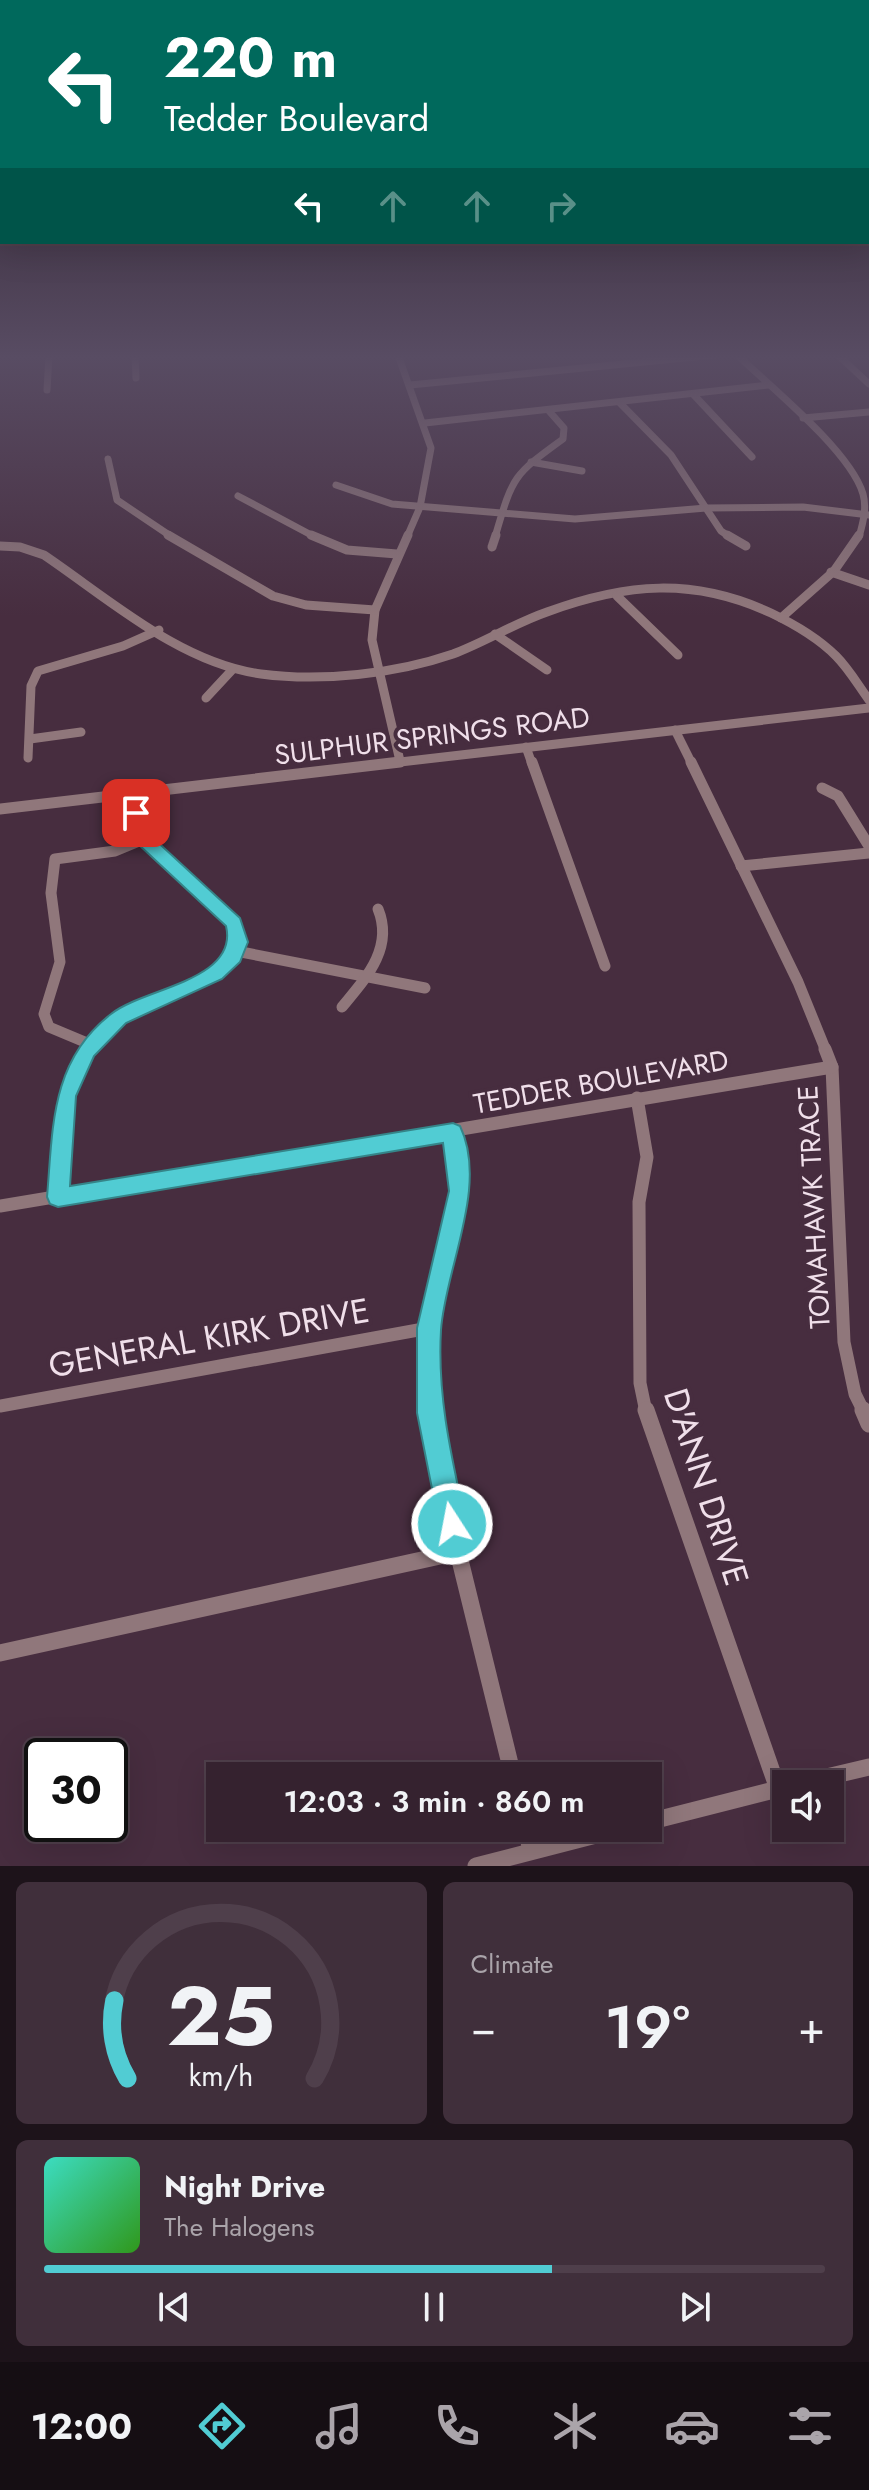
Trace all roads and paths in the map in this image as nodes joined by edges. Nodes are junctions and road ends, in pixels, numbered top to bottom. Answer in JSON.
{"nodes":[{"id":1,"x":430,"y":442,"type":"edge"},
{"id":2,"x":559,"y":442,"type":"edge"},
{"id":3,"x":658,"y":442,"type":"edge"},
{"id":4,"x":738,"y":442,"type":"edge"},
{"id":5,"x":824,"y":442,"type":"edge"},
{"id":6,"x":752,"y":457,"type":"dead end"},
{"id":7,"x":108,"y":459,"type":"dead end"},
{"id":8,"x":531,"y":462,"type":"junction"},
{"id":9,"x":582,"y":471,"type":"dead end"},
{"id":10,"x":336,"y":485,"type":"dead end"},
{"id":11,"x":238,"y":496,"type":"dead end"},
{"id":12,"x":420,"y":507,"type":"junction"},
{"id":13,"x":706,"y":508,"type":"junction"},
{"id":14,"x":504,"y":514,"type":"junction"},
{"id":15,"x":867,"y":515,"type":"edge"},
{"id":16,"x":0,"y":546,"type":"edge"},
{"id":17,"x":746,"y":546,"type":"dead end"},
{"id":18,"x":492,"y":547,"type":"dead end"},
{"id":19,"x":397,"y":554,"type":"junction"},
{"id":20,"x":831,"y":572,"type":"junction"},
{"id":21,"x":869,"y":585,"type":"edge"},
{"id":22,"x":617,"y":596,"type":"junction"},
{"id":23,"x":375,"y":610,"type":"junction"},
{"id":24,"x":781,"y":618,"type":"junction"},
{"id":25,"x":159,"y":630,"type":"junction"},
{"id":26,"x":495,"y":634,"type":"junction"},
{"id":27,"x":678,"y":655,"type":"dead end"},
{"id":28,"x":377,"y":669,"type":"junction"},
{"id":29,"x":232,"y":670,"type":"junction"},
{"id":30,"x":547,"y":670,"type":"dead end"},
{"id":31,"x":206,"y":698,"type":"dead end"},
{"id":32,"x":869,"y":700,"type":"edge"},
{"id":33,"x":869,"y":708,"type":"edge"},
{"id":34,"x":675,"y":730,"type":"junction"},
{"id":35,"x":81,"y":732,"type":"dead end"},
{"id":36,"x":30,"y":739,"type":"junction"},
{"id":37,"x":526,"y":747,"type":"junction"},
{"id":38,"x":28,"y":758,"type":"dead end"},
{"id":39,"x":400,"y":761,"type":"junction"},
{"id":40,"x":822,"y":788,"type":"dead end"},
{"id":41,"x":135,"y":794,"type":"junction"},
{"id":42,"x":0,"y":809,"type":"edge"},
{"id":43,"x":144,"y":839,"type":"junction"},
{"id":44,"x":869,"y":846,"type":"edge"},
{"id":45,"x":869,"y":853,"type":"edge"},
{"id":46,"x":741,"y":866,"type":"junction"},
{"id":47,"x":378,"y":909,"type":"dead end"},
{"id":48,"x":236,"y":951,"type":"junction"},
{"id":49,"x":605,"y":966,"type":"dead end"},
{"id":50,"x":366,"y":978,"type":"junction"},
{"id":51,"x":425,"y":988,"type":"dead end"},
{"id":52,"x":342,"y":1007,"type":"dead end"},
{"id":53,"x":92,"y":1045,"type":"junction"},
{"id":54,"x":832,"y":1067,"type":"junction"},
{"id":55,"x":637,"y":1098,"type":"junction"},
{"id":56,"x":453,"y":1132,"type":"junction"},
{"id":57,"x":58,"y":1197,"type":"junction"},
{"id":58,"x":0,"y":1206,"type":"edge"},
{"id":59,"x":429,"y":1328,"type":"junction"},
{"id":60,"x":0,"y":1406,"type":"edge"},
{"id":61,"x":869,"y":1424,"type":"edge"},
{"id":62,"x":458,"y":1552,"type":"junction"},
{"id":63,"x":0,"y":1653,"type":"edge"},
{"id":64,"x":510,"y":1762,"type":"edge"},
{"id":65,"x":869,"y":1767,"type":"edge"},
{"id":66,"x":775,"y":1770,"type":"edge"},
{"id":67,"x":844,"y":1773,"type":"edge"},
{"id":68,"x":772,"y":1791,"type":"edge"},
{"id":69,"x":662,"y":1818,"type":"edge"},
{"id":70,"x":529,"y":1842,"type":"edge"},
{"id":71,"x":567,"y":1842,"type":"edge"},
{"id":72,"x":531,"y":1851,"type":"junction"},
{"id":73,"x":476,"y":1866,"type":"edge"}],
"edges":[{"from":1,"to":12,"type":"street"},
{"from":2,"to":8,"type":"street"},
{"from":3,"to":13,"type":"street"},
{"from":4,"to":6,"type":"street"},
{"from":5,"to":15,"type":"street"},
{"from":7,"to":23,"type":"street"},
{"from":8,"to":9,"type":"street"},
{"from":8,"to":14,"type":"street"},
{"from":10,"to":12,"type":"street"},
{"from":11,"to":19,"type":"street"},
{"from":12,"to":14,"type":"street"},
{"from":12,"to":19,"type":"street"},
{"from":13,"to":14,"type":"street"},
{"from":13,"to":15,"type":"street"},
{"from":13,"to":17,"type":"street"},
{"from":14,"to":18,"type":"street"},
{"from":15,"to":20,"type":"street"},
{"from":16,"to":25,"type":"street"},
{"from":19,"to":23,"type":"street"},
{"from":20,"to":21,"type":"street"},
{"from":20,"to":24,"type":"street"},
{"from":22,"to":24,"type":"street"},
{"from":22,"to":26,"type":"street"},
{"from":22,"to":27,"type":"street"},
{"from":23,"to":28,"type":"street"},
{"from":24,"to":32,"type":"street"},
{"from":25,"to":29,"type":"street"},
{"from":25,"to":36,"type":"street"},
{"from":26,"to":28,"type":"street"},
{"from":26,"to":30,"type":"street"},
{"from":28,"to":29,"type":"street"},
{"from":28,"to":39,"type":"street"},
{"from":29,"to":31,"type":"street"},
{"from":33,"to":34,"type":"street","name":"SULPHUR SPRINGS ROAD"},
{"from":34,"to":37,"type":"street","name":"SULPHUR SPRINGS ROAD"},
{"from":34,"to":46,"type":"street","name":"TOMAHAWK TRACE"},
{"from":35,"to":36,"type":"street"},
{"from":36,"to":38,"type":"street"},
{"from":37,"to":39,"type":"street","name":"SULPHUR SPRINGS ROAD"},
{"from":37,"to":49,"type":"street"},
{"from":39,"to":41,"type":"street","name":"SULPHUR SPRINGS ROAD"},
{"from":40,"to":44,"type":"street"},
{"from":41,"to":42,"type":"street","name":"SULPHUR SPRINGS ROAD"},
{"from":41,"to":43,"type":"street"},
{"from":43,"to":48,"type":"street"},
{"from":43,"to":53,"type":"street"},
{"from":45,"to":46,"type":"street"},
{"from":46,"to":54,"type":"street","name":"TOMAHAWK TRACE"},
{"from":47,"to":50,"type":"street"},
{"from":48,"to":50,"type":"street"},
{"from":48,"to":53,"type":"street"},
{"from":50,"to":51,"type":"street"},
{"from":50,"to":52,"type":"street"},
{"from":53,"to":57,"type":"street"},
{"from":54,"to":55,"type":"street","name":"TEDDER BOULEVARD"},
{"from":54,"to":61,"type":"street","name":"TOMAHAWK TRACE"},
{"from":55,"to":56,"type":"street","name":"TEDDER BOULEVARD"},
{"from":55,"to":66,"type":"street","name":"D'ANN DRIVE"},
{"from":56,"to":57,"type":"street","name":"TEDDER BOULEVARD"},
{"from":56,"to":59,"type":"street"},
{"from":57,"to":58,"type":"street","name":"TEDDER BOULEVARD"},
{"from":59,"to":60,"type":"street","name":"GENERAL KIRK DRIVE"},
{"from":59,"to":62,"type":"street"},
{"from":62,"to":63,"type":"street"},
{"from":62,"to":64,"type":"street"},
{"from":65,"to":67,"type":"street"},
{"from":68,"to":69,"type":"street"},
{"from":70,"to":72,"type":"street"},
{"from":71,"to":72,"type":"street"},
{"from":72,"to":73,"type":"street"}]}
